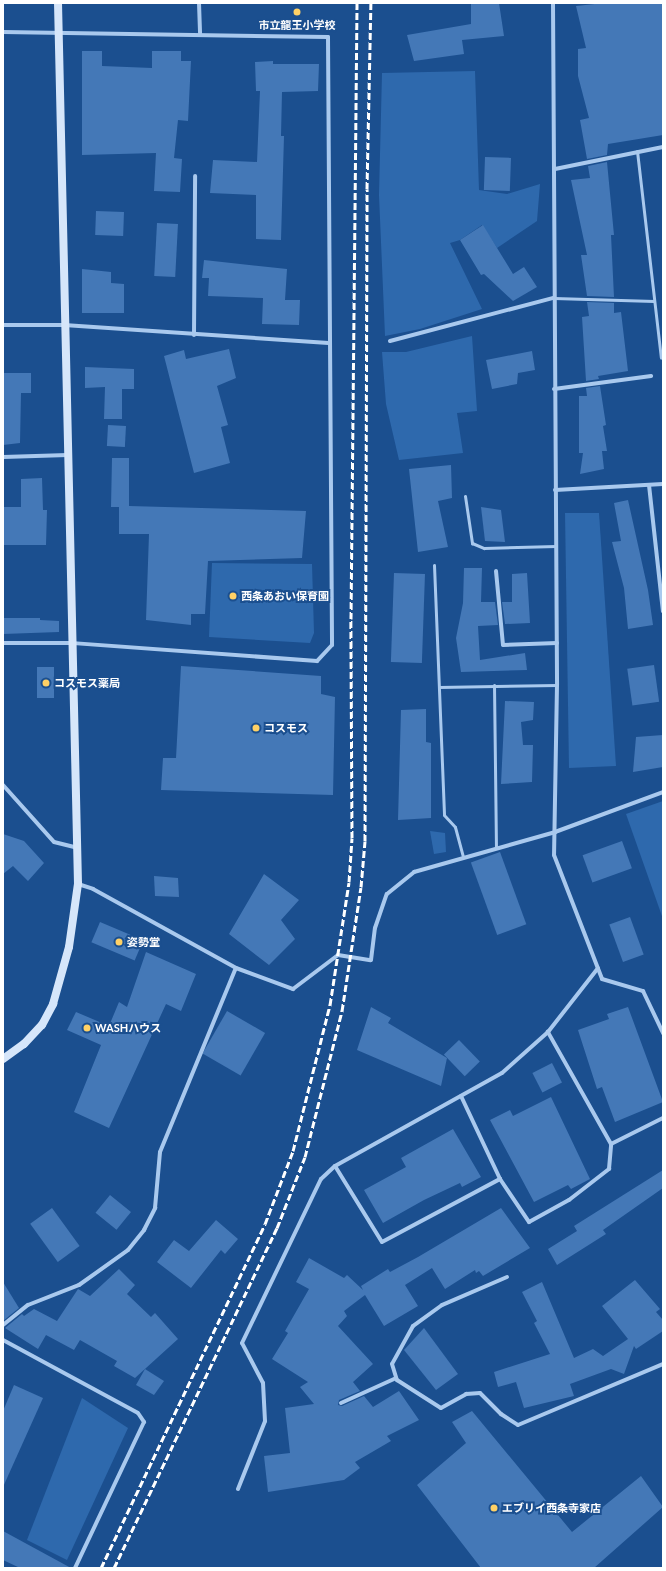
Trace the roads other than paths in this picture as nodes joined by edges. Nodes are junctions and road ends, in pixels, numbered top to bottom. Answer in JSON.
{"nodes":[{"id":1,"x":58,"y":3,"type":"edge"},
{"id":2,"x":199,"y":3,"type":"edge"},
{"id":3,"x":553,"y":3,"type":"edge"},
{"id":4,"x":3,"y":32,"type":"edge"},
{"id":5,"x":59,"y":32,"type":"junction"},
{"id":6,"x":200,"y":35,"type":"junction"},
{"id":7,"x":663,"y":147,"type":"edge"},
{"id":8,"x":637,"y":151,"type":"junction"},
{"id":9,"x":555,"y":169,"type":"junction"},
{"id":10,"x":195,"y":176,"type":"dead end"},
{"id":11,"x":553,"y":298,"type":"junction"},
{"id":12,"x":654,"y":301,"type":"junction"},
{"id":13,"x":3,"y":325,"type":"edge"},
{"id":14,"x":64,"y":325,"type":"junction"},
{"id":15,"x":194,"y":335,"type":"junction"},
{"id":16,"x":390,"y":341,"type":"dead end"},
{"id":17,"x":328,"y":343,"type":"junction"},
{"id":18,"x":661,"y":358,"type":"dead end"},
{"id":19,"x":650,"y":376,"type":"dead end"},
{"id":20,"x":554,"y":389,"type":"junction"},
{"id":21,"x":68,"y":455,"type":"junction"},
{"id":22,"x":3,"y":457,"type":"edge"},
{"id":23,"x":663,"y":484,"type":"edge"},
{"id":24,"x":649,"y":485,"type":"junction"},
{"id":25,"x":555,"y":490,"type":"junction"},
{"id":26,"x":465,"y":496,"type":"dead end"},
{"id":27,"x":556,"y":546,"type":"junction"},
{"id":28,"x":434,"y":565,"type":"dead end"},
{"id":29,"x":496,"y":571,"type":"dead end"},
{"id":30,"x":663,"y":611,"type":"edge"},
{"id":31,"x":74,"y":643,"type":"junction"},
{"id":32,"x":557,"y":643,"type":"junction"},
{"id":33,"x":3,"y":644,"type":"edge"},
{"id":34,"x":494,"y":685,"type":"junction"},
{"id":35,"x":557,"y":685,"type":"junction"},
{"id":36,"x":439,"y":687,"type":"junction"},
{"id":37,"x":3,"y":784,"type":"edge"},
{"id":38,"x":663,"y":792,"type":"edge"},
{"id":39,"x":555,"y":832,"type":"junction"},
{"id":40,"x":496,"y":847,"type":"junction"},
{"id":41,"x":78,"y":848,"type":"junction"},
{"id":42,"x":463,"y":857,"type":"junction"},
{"id":43,"x":78,"y":884,"type":"junction"},
{"id":44,"x":236,"y":968,"type":"junction"},
{"id":45,"x":598,"y":968,"type":"junction"},
{"id":46,"x":548,"y":1032,"type":"junction"},
{"id":47,"x":663,"y":1033,"type":"edge"},
{"id":48,"x":3,"y":1059,"type":"edge"},
{"id":49,"x":461,"y":1096,"type":"junction"},
{"id":50,"x":663,"y":1118,"type":"edge"},
{"id":51,"x":611,"y":1144,"type":"junction"},
{"id":52,"x":335,"y":1166,"type":"junction"},
{"id":53,"x":500,"y":1179,"type":"junction"},
{"id":54,"x":507,"y":1276,"type":"dead end"},
{"id":55,"x":3,"y":1324,"type":"edge"},
{"id":56,"x":3,"y":1340,"type":"edge"},
{"id":57,"x":663,"y":1364,"type":"edge"},
{"id":58,"x":396,"y":1378,"type":"junction"},
{"id":59,"x":342,"y":1403,"type":"dead end"},
{"id":60,"x":238,"y":1489,"type":"dead end"},
{"id":61,"x":76,"y":1568,"type":"edge"}],
"edges":[{"from":1,"to":5,"type":"street"},
{"from":2,"to":6,"type":"street"},
{"from":3,"to":9,"type":"street"},
{"from":4,"to":5,"type":"street"},
{"from":5,"to":6,"type":"street"},
{"from":5,"to":14,"type":"street"},
{"from":6,"to":17,"type":"street"},
{"from":7,"to":8,"type":"street"},
{"from":8,"to":9,"type":"street"},
{"from":8,"to":12,"type":"lane"},
{"from":9,"to":11,"type":"street"},
{"from":10,"to":15,"type":"street"},
{"from":11,"to":12,"type":"lane"},
{"from":11,"to":16,"type":"street"},
{"from":11,"to":20,"type":"street"},
{"from":12,"to":18,"type":"lane"},
{"from":13,"to":14,"type":"street"},
{"from":14,"to":15,"type":"street"},
{"from":14,"to":21,"type":"street"},
{"from":15,"to":17,"type":"street"},
{"from":17,"to":31,"type":"street"},
{"from":19,"to":20,"type":"street"},
{"from":20,"to":25,"type":"street"},
{"from":21,"to":22,"type":"street"},
{"from":21,"to":31,"type":"street"},
{"from":23,"to":24,"type":"street"},
{"from":24,"to":25,"type":"street"},
{"from":24,"to":30,"type":"street"},
{"from":25,"to":27,"type":"street"},
{"from":26,"to":27,"type":"lane"},
{"from":27,"to":32,"type":"street"},
{"from":28,"to":36,"type":"lane"},
{"from":29,"to":32,"type":"street"},
{"from":31,"to":33,"type":"street"},
{"from":31,"to":41,"type":"street"},
{"from":32,"to":35,"type":"street"},
{"from":34,"to":35,"type":"lane"},
{"from":34,"to":36,"type":"lane"},
{"from":34,"to":40,"type":"lane"},
{"from":35,"to":39,"type":"street"},
{"from":36,"to":42,"type":"lane"},
{"from":37,"to":41,"type":"street"},
{"from":38,"to":39,"type":"street"},
{"from":39,"to":40,"type":"street"},
{"from":39,"to":45,"type":"street"},
{"from":40,"to":42,"type":"street"},
{"from":41,"to":43,"type":"street"},
{"from":42,"to":44,"type":"street"},
{"from":43,"to":44,"type":"street"},
{"from":43,"to":48,"type":"street"},
{"from":44,"to":55,"type":"street"},
{"from":45,"to":46,"type":"street"},
{"from":45,"to":47,"type":"street"},
{"from":46,"to":49,"type":"street"},
{"from":46,"to":51,"type":"street"},
{"from":49,"to":52,"type":"street"},
{"from":49,"to":53,"type":"street"},
{"from":50,"to":51,"type":"street"},
{"from":51,"to":53,"type":"street"},
{"from":52,"to":53,"type":"street"},
{"from":52,"to":60,"type":"street"},
{"from":54,"to":58,"type":"street"},
{"from":56,"to":61,"type":"street"},
{"from":57,"to":58,"type":"street"},
{"from":58,"to":59,"type":"street"}]}
